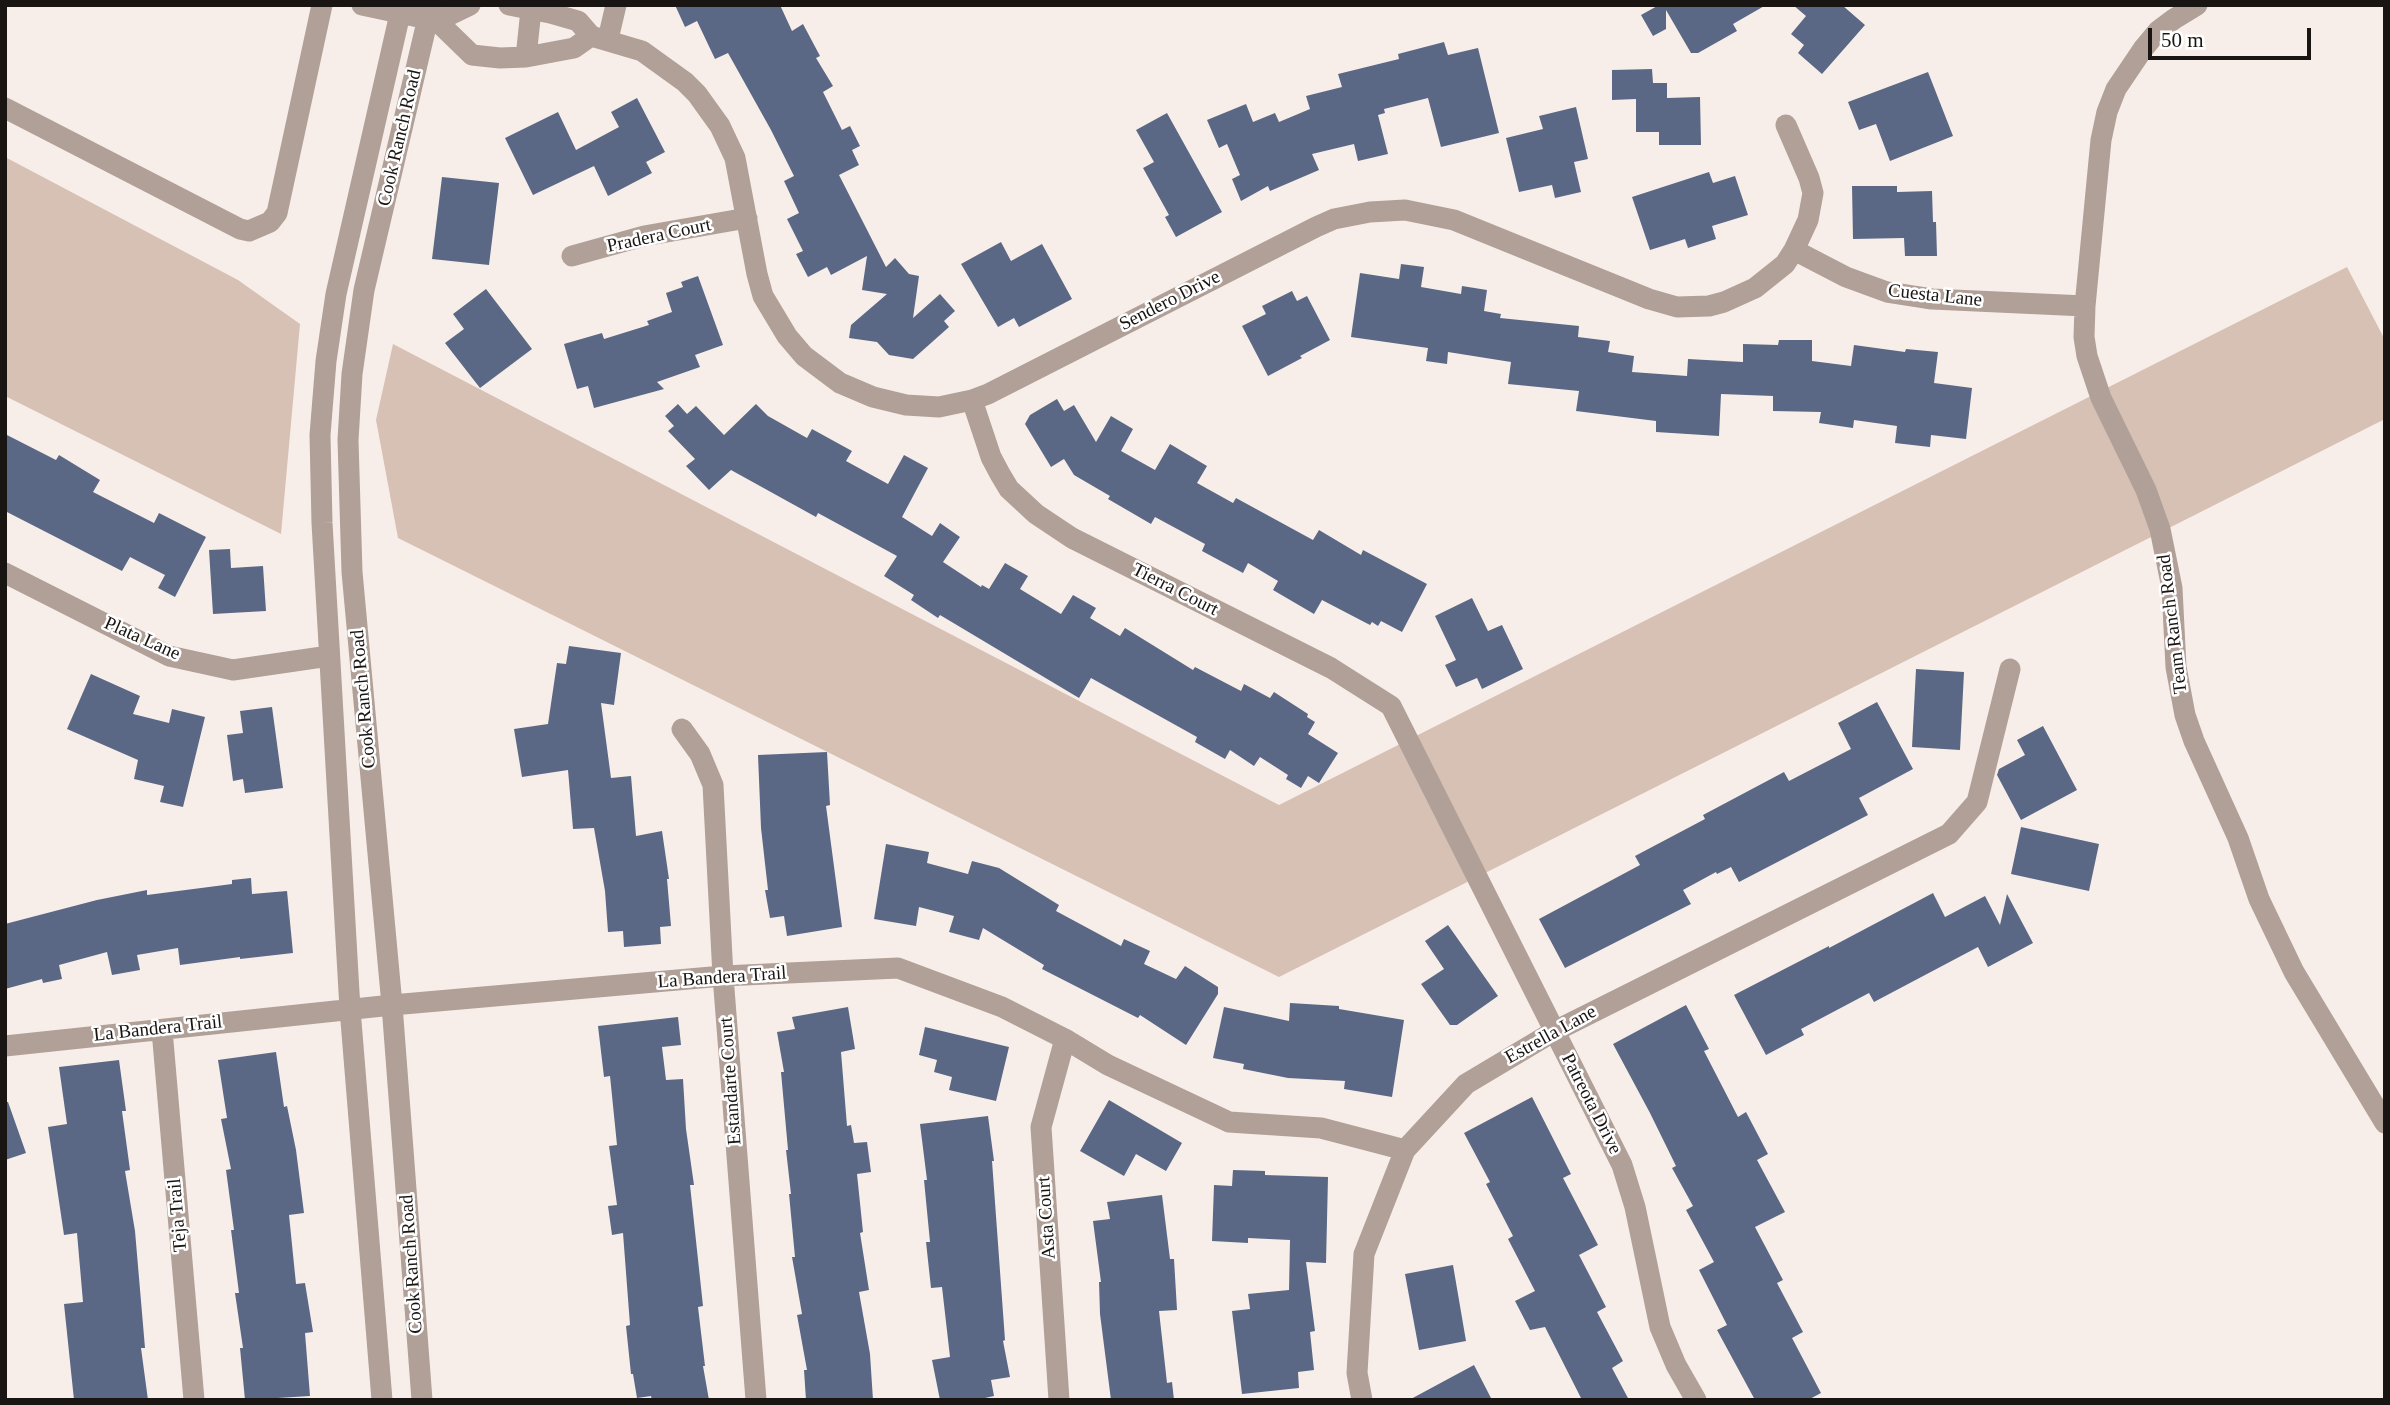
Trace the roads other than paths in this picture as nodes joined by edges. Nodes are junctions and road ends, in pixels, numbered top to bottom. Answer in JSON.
{"nodes":[{"id":1,"x":322,"y":5,"type":"edge"},
{"id":2,"x":362,"y":5,"type":"edge"},
{"id":3,"x":470,"y":5,"type":"edge"},
{"id":4,"x":509,"y":5,"type":"edge"},
{"id":5,"x":616,"y":5,"type":"edge"},
{"id":6,"x":2197,"y":5,"type":"edge"},
{"id":7,"x":401,"y":9,"type":"edge"},
{"id":8,"x":531,"y":9,"type":"junction"},
{"id":9,"x":432,"y":15,"type":"edge"},
{"id":10,"x":600,"y":37,"type":"junction"},
{"id":11,"x":526,"y":57,"type":"junction"},
{"id":12,"x":5,"y":108,"type":"edge"},
{"id":13,"x":1786,"y":125,"type":"dead end"},
{"id":14,"x":747,"y":218,"type":"junction"},
{"id":15,"x":1794,"y":250,"type":"junction"},
{"id":16,"x":572,"y":256,"type":"dead end"},
{"id":17,"x":2085,"y":306,"type":"junction"},
{"id":18,"x":972,"y":400,"type":"junction"},
{"id":19,"x":5,"y":573,"type":"edge"},
{"id":20,"x":329,"y":656,"type":"junction"},
{"id":21,"x":2010,"y":669,"type":"dead end"},
{"id":22,"x":682,"y":729,"type":"dead end"},
{"id":23,"x":1412,"y":747,"type":"joint"},
{"id":24,"x":723,"y":976,"type":"junction"},
{"id":25,"x":392,"y":1005,"type":"junction"},
{"id":26,"x":350,"y":1009,"type":"junction"},
{"id":27,"x":162,"y":1030,"type":"junction"},
{"id":28,"x":1553,"y":1031,"type":"junction"},
{"id":29,"x":1065,"y":1039,"type":"junction"},
{"id":30,"x":5,"y":1046,"type":"edge"},
{"id":31,"x":2385,"y":1123,"type":"edge"},
{"id":32,"x":1405,"y":1150,"type":"junction"},
{"id":33,"x":194,"y":1400,"type":"edge"},
{"id":34,"x":382,"y":1400,"type":"edge"},
{"id":35,"x":422,"y":1400,"type":"edge"},
{"id":36,"x":756,"y":1400,"type":"edge"},
{"id":37,"x":1059,"y":1400,"type":"edge"},
{"id":38,"x":1362,"y":1400,"type":"edge"},
{"id":39,"x":1696,"y":1400,"type":"edge"}],
"edges":[{"from":1,"to":12,"type":"street"},
{"from":2,"to":7,"type":"street"},
{"from":3,"to":9,"type":"street"},
{"from":4,"to":8,"type":"street","name":"Sendero Drive"},
{"from":5,"to":10,"type":"street"},
{"from":6,"to":17,"type":"street","name":"Team Ranch Road"},
{"from":7,"to":9,"type":"street"},
{"from":7,"to":20,"type":"street","name":"Cook Ranch Road"},
{"from":8,"to":10,"type":"street","name":"Sendero Drive"},
{"from":8,"to":11,"type":"street"},
{"from":9,"to":11,"type":"street"},
{"from":9,"to":25,"type":"street","name":"Cook Ranch Road"},
{"from":10,"to":11,"type":"street"},
{"from":10,"to":14,"type":"street","name":"Sendero Drive"},
{"from":13,"to":15,"type":"street","name":"Sendero Drive"},
{"from":14,"to":16,"type":"street","name":"Pradera Court"},
{"from":14,"to":18,"type":"street","name":"Sendero Drive"},
{"from":15,"to":17,"type":"street","name":"Cuesta Lane"},
{"from":15,"to":18,"type":"street","name":"Sendero Drive"},
{"from":17,"to":31,"type":"street","name":"Team Ranch Road"},
{"from":18,"to":23,"type":"street","name":"Tierra Court"},
{"from":19,"to":20,"type":"street","name":"Plata Lane"},
{"from":20,"to":26,"type":"street","name":"Cook Ranch Road"},
{"from":21,"to":28,"type":"street","name":"Estrella Lane"},
{"from":22,"to":24,"type":"street","name":"Estandarte Court"},
{"from":23,"to":28,"type":"street","name":"Patreota Drive"},
{"from":24,"to":25,"type":"street","name":"La Bandera Trail"},
{"from":24,"to":29,"type":"street","name":"La Bandera Trail"},
{"from":24,"to":36,"type":"street","name":"Estandarte Court"},
{"from":25,"to":26,"type":"street","name":"La Bandera Trail"},
{"from":25,"to":35,"type":"street","name":"Cook Ranch Road"},
{"from":26,"to":27,"type":"street","name":"La Bandera Trail"},
{"from":26,"to":34,"type":"street","name":"Cook Ranch Road"},
{"from":27,"to":30,"type":"street","name":"La Bandera Trail"},
{"from":27,"to":33,"type":"street","name":"Teja Trail"},
{"from":28,"to":32,"type":"street","name":"Estrella Lane"},
{"from":28,"to":39,"type":"street","name":"Patreota Drive"},
{"from":29,"to":32,"type":"street","name":"La Bandera Trail"},
{"from":29,"to":37,"type":"street","name":"Asta Court"},
{"from":32,"to":38,"type":"street","name":"Estrella Lane"}]}
